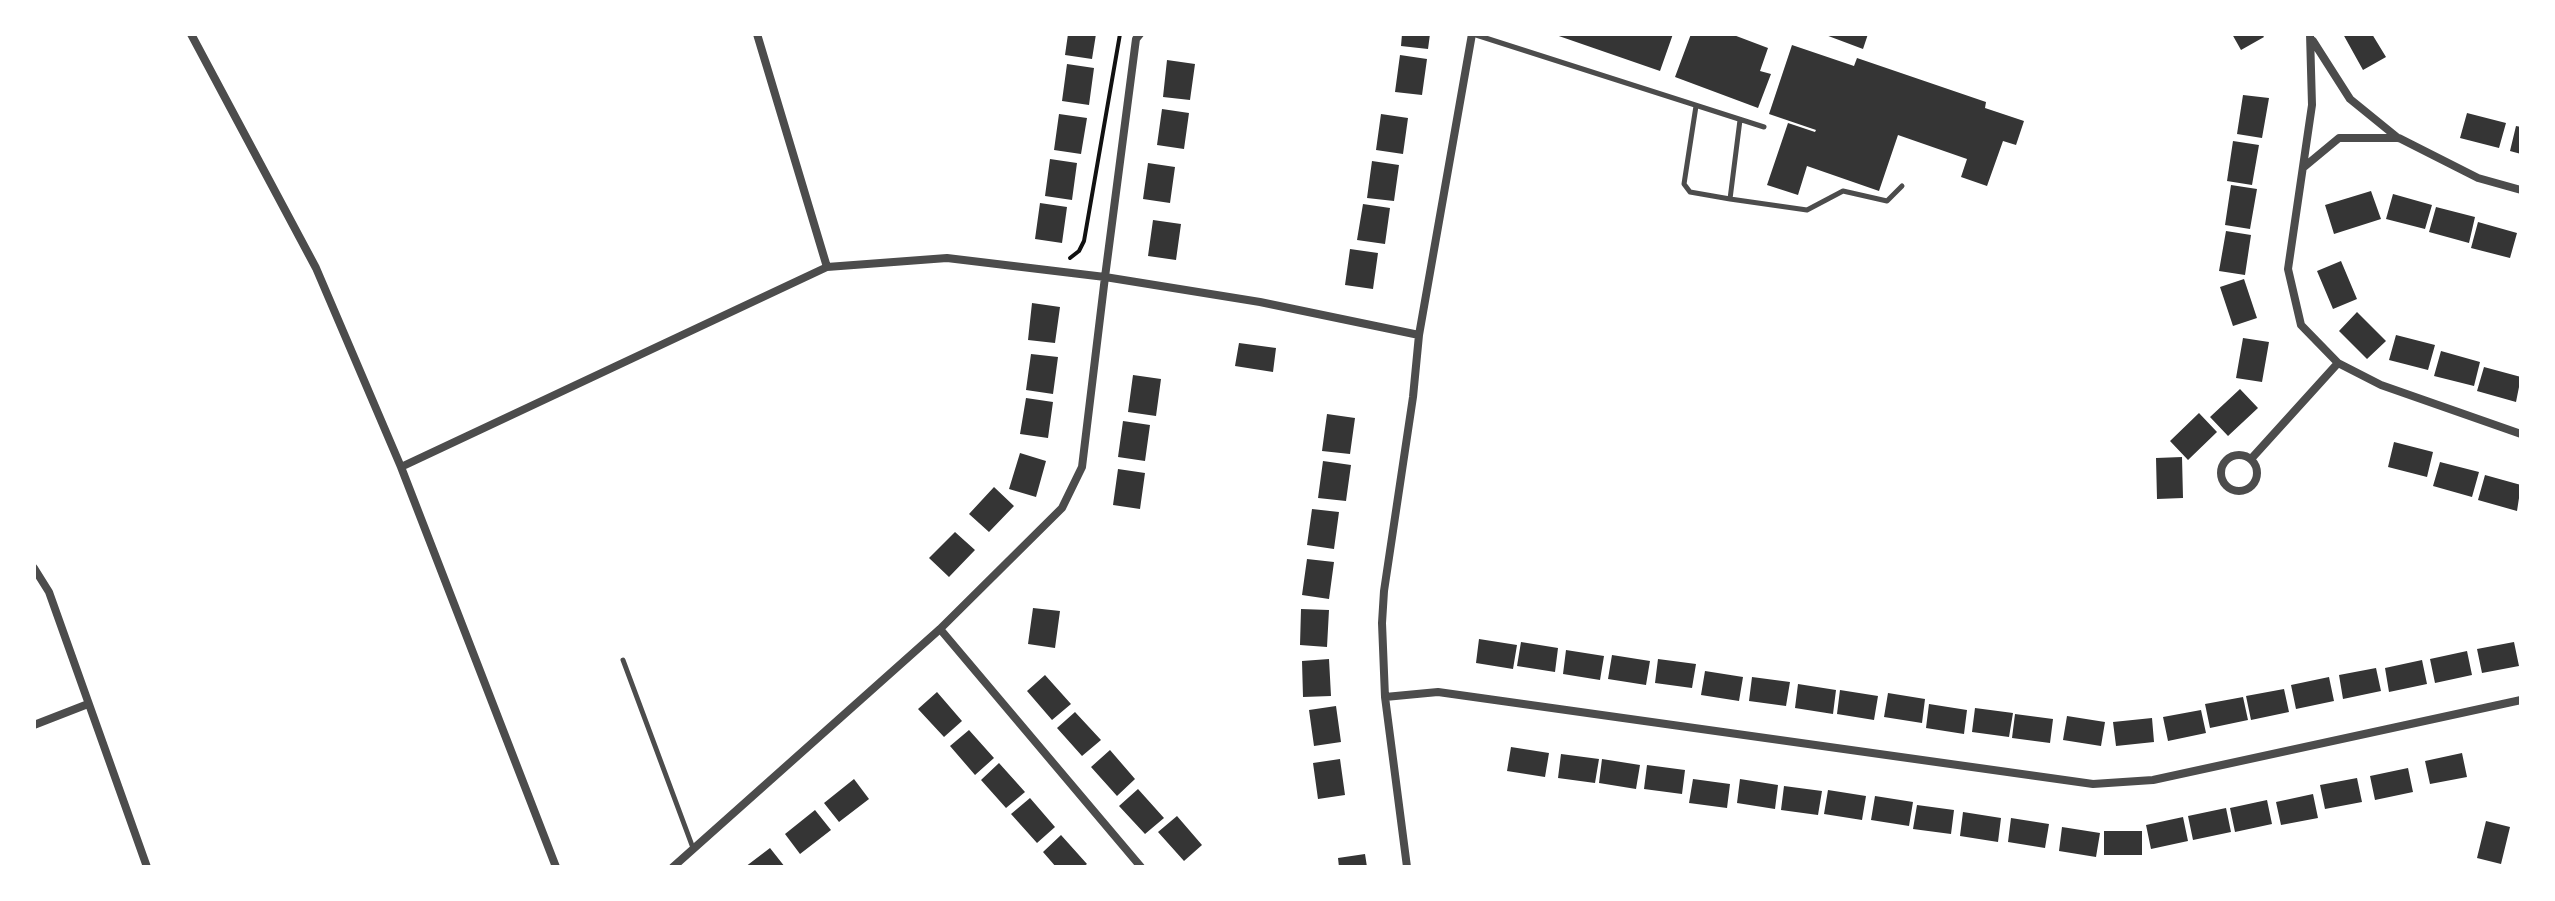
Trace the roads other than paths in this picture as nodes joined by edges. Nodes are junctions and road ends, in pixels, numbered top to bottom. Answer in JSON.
{"nodes":[{"id":1,"x":191,"y":34,"type":"edge"},
{"id":2,"x":757,"y":34,"type":"edge"},
{"id":3,"x":1140,"y":34,"type":"edge"},
{"id":4,"x":1472,"y":34,"type":"edge"},
{"id":5,"x":2310,"y":36,"type":"edge"},
{"id":6,"x":1696,"y":106,"type":"junction"},
{"id":7,"x":1740,"y":120,"type":"junction"},
{"id":8,"x":1764,"y":127,"type":"dead end"},
{"id":9,"x":2399,"y":138,"type":"junction"},
{"id":10,"x":2303,"y":167,"type":"junction"},
{"id":11,"x":1902,"y":186,"type":"dead end"},
{"id":12,"x":2521,"y":190,"type":"edge"},
{"id":13,"x":1730,"y":199,"type":"junction"},
{"id":14,"x":827,"y":267,"type":"junction"},
{"id":15,"x":1105,"y":277,"type":"junction"},
{"id":16,"x":1419,"y":335,"type":"junction"},
{"id":17,"x":2338,"y":363,"type":"junction"},
{"id":18,"x":2521,"y":434,"type":"edge"},
{"id":19,"x":2251,"y":459,"type":"junction"},
{"id":20,"x":401,"y":467,"type":"junction"},
{"id":21,"x":34,"y":568,"type":"edge"},
{"id":22,"x":940,"y":629,"type":"junction"},
{"id":23,"x":623,"y":660,"type":"dead end"},
{"id":24,"x":1385,"y":697,"type":"junction"},
{"id":25,"x":2521,"y":700,"type":"edge"},
{"id":26,"x":88,"y":704,"type":"junction"},
{"id":27,"x":34,"y":725,"type":"edge"},
{"id":28,"x":694,"y":848,"type":"junction"},
{"id":29,"x":147,"y":867,"type":"edge"},
{"id":30,"x":556,"y":867,"type":"edge"},
{"id":31,"x":673,"y":867,"type":"edge"},
{"id":32,"x":1141,"y":867,"type":"edge"},
{"id":33,"x":1407,"y":867,"type":"edge"}],
"edges":[{"from":1,"to":20,"type":"street"},
{"from":2,"to":14,"type":"street"},
{"from":3,"to":15,"type":"street"},
{"from":4,"to":6,"type":"lane"},
{"from":4,"to":16,"type":"street"},
{"from":5,"to":9,"type":"street"},
{"from":5,"to":10,"type":"street"},
{"from":6,"to":7,"type":"lane"},
{"from":6,"to":13,"type":"lane"},
{"from":7,"to":8,"type":"lane"},
{"from":7,"to":13,"type":"lane"},
{"from":9,"to":10,"type":"street"},
{"from":9,"to":12,"type":"street"},
{"from":10,"to":17,"type":"street"},
{"from":11,"to":13,"type":"lane"},
{"from":14,"to":15,"type":"street"},
{"from":14,"to":20,"type":"street"},
{"from":15,"to":16,"type":"street"},
{"from":15,"to":22,"type":"street"},
{"from":16,"to":24,"type":"street"},
{"from":17,"to":18,"type":"street"},
{"from":17,"to":19,"type":"street"},
{"from":19,"to":19,"type":"street"},
{"from":20,"to":30,"type":"street"},
{"from":21,"to":26,"type":"street"},
{"from":22,"to":28,"type":"street"},
{"from":22,"to":32,"type":"street"},
{"from":23,"to":28,"type":"lane"},
{"from":24,"to":25,"type":"street"},
{"from":24,"to":33,"type":"street"},
{"from":26,"to":27,"type":"street"},
{"from":26,"to":29,"type":"street"},
{"from":28,"to":31,"type":"street"}]}
